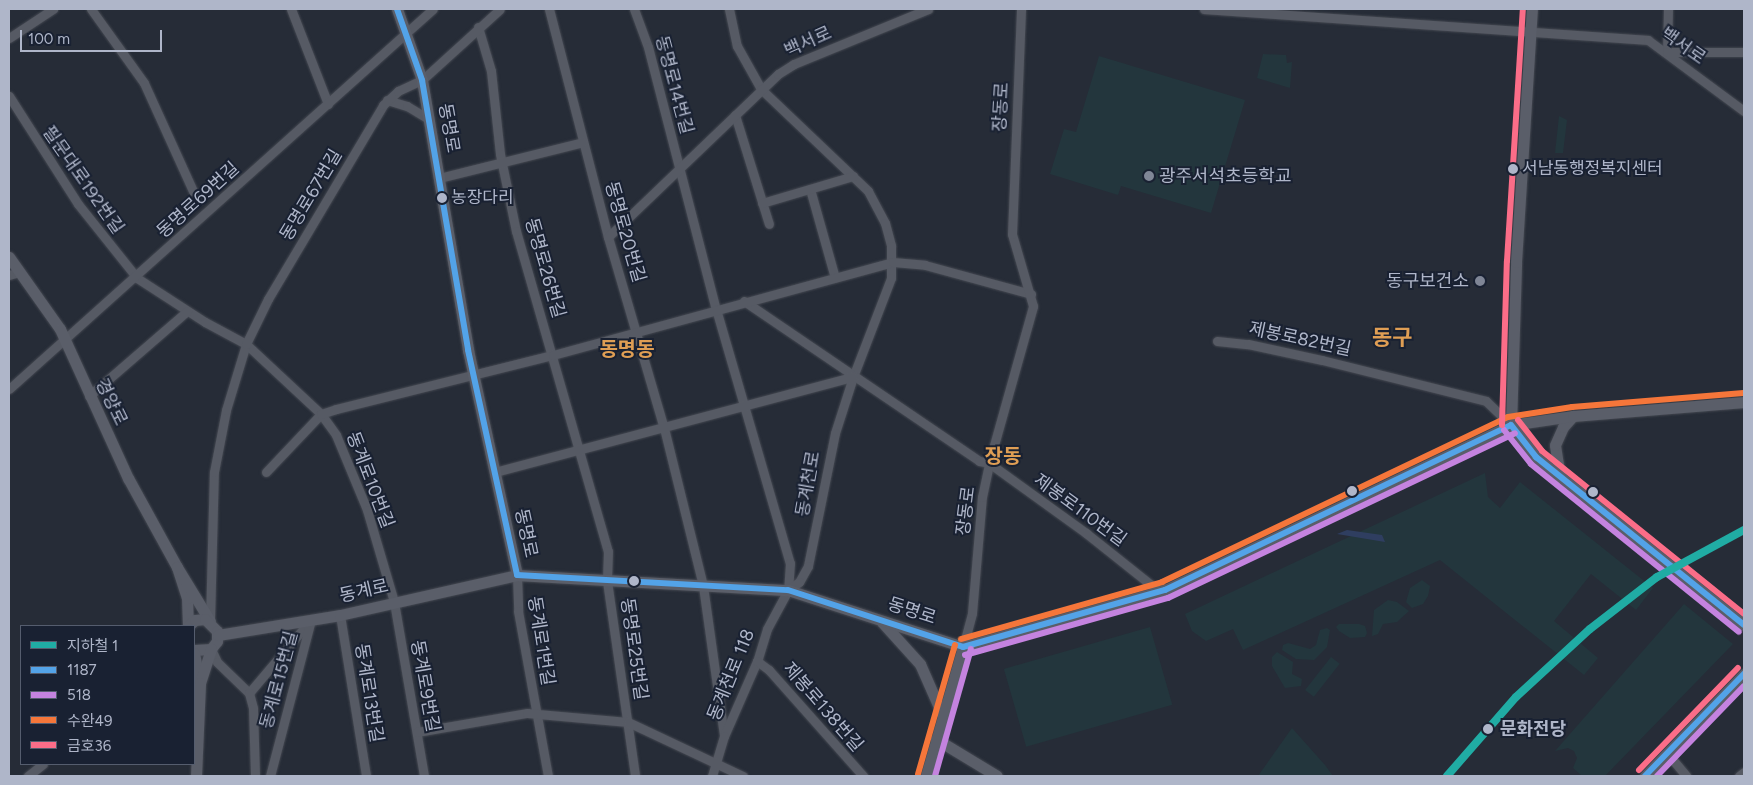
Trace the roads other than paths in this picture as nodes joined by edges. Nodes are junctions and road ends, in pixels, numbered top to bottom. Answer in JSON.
{"nodes":[{"id":1,"x":53,"y":9,"type":"edge"},
{"id":2,"x":90,"y":9,"type":"edge"},
{"id":3,"x":291,"y":9,"type":"edge"},
{"id":4,"x":397,"y":9,"type":"edge"},
{"id":5,"x":433,"y":9,"type":"edge"},
{"id":6,"x":500,"y":9,"type":"edge"},
{"id":7,"x":548,"y":9,"type":"edge"},
{"id":8,"x":634,"y":9,"type":"edge"},
{"id":9,"x":730,"y":9,"type":"edge"},
{"id":10,"x":928,"y":9,"type":"edge"},
{"id":11,"x":1021,"y":9,"type":"edge"},
{"id":12,"x":1204,"y":9,"type":"edge"},
{"id":13,"x":1532,"y":9,"type":"edge"},
{"id":14,"x":1668,"y":9,"type":"edge"},
{"id":15,"x":478,"y":27,"type":"junction"},
{"id":16,"x":407,"y":33,"type":"junction"},
{"id":17,"x":1531,"y":33,"type":"junction"},
{"id":18,"x":9,"y":38,"type":"edge"},
{"id":19,"x":1667,"y":52,"type":"junction"},
{"id":20,"x":1744,"y":52,"type":"edge"},
{"id":21,"x":422,"y":80,"type":"junction"},
{"id":22,"x":761,"y":89,"type":"junction"},
{"id":23,"x":9,"y":96,"type":"edge"},
{"id":24,"x":387,"y":100,"type":"junction"},
{"id":25,"x":328,"y":104,"type":"junction"},
{"id":26,"x":1744,"y":111,"type":"edge"},
{"id":27,"x":735,"y":115,"type":"junction"},
{"id":28,"x":429,"y":119,"type":"junction"},
{"id":29,"x":583,"y":142,"type":"junction"},
{"id":30,"x":501,"y":164,"type":"junction"},
{"id":31,"x":680,"y":170,"type":"junction"},
{"id":32,"x":853,"y":176,"type":"junction"},
{"id":33,"x":439,"y":178,"type":"junction"},
{"id":34,"x":810,"y":189,"type":"junction"},
{"id":35,"x":193,"y":191,"type":"dead end"},
{"id":36,"x":762,"y":203,"type":"junction"},
{"id":37,"x":769,"y":224,"type":"dead end"},
{"id":38,"x":608,"y":238,"type":"junction"},
{"id":39,"x":9,"y":257,"type":"edge"},
{"id":40,"x":893,"y":262,"type":"junction"},
{"id":41,"x":14,"y":273,"type":"edge"},
{"id":42,"x":137,"y":278,"type":"junction"},
{"id":43,"x":835,"y":278,"type":"junction"},
{"id":44,"x":1031,"y":294,"type":"junction"},
{"id":45,"x":744,"y":301,"type":"junction"},
{"id":46,"x":716,"y":308,"type":"junction"},
{"id":47,"x":187,"y":311,"type":"junction"},
{"id":48,"x":636,"y":331,"type":"junction"},
{"id":49,"x":63,"y":340,"type":"junction"},
{"id":50,"x":1217,"y":341,"type":"dead end"},
{"id":51,"x":246,"y":344,"type":"junction"},
{"id":52,"x":553,"y":355,"type":"junction"},
{"id":53,"x":474,"y":375,"type":"junction"},
{"id":54,"x":853,"y":377,"type":"junction"},
{"id":55,"x":9,"y":389,"type":"edge"},
{"id":56,"x":89,"y":396,"type":"junction"},
{"id":57,"x":1744,"y":402,"type":"edge"},
{"id":58,"x":744,"y":408,"type":"junction"},
{"id":59,"x":321,"y":414,"type":"junction"},
{"id":60,"x":1573,"y":416,"type":"junction"},
{"id":61,"x":1511,"y":425,"type":"junction"},
{"id":62,"x":664,"y":428,"type":"junction"},
{"id":63,"x":579,"y":450,"type":"junction"},
{"id":64,"x":989,"y":463,"type":"junction"},
{"id":65,"x":266,"y":472,"type":"dead end"},
{"id":66,"x":495,"y":472,"type":"junction"},
{"id":67,"x":1560,"y":477,"type":"junction"},
{"id":68,"x":177,"y":567,"type":"junction"},
{"id":69,"x":517,"y":575,"type":"junction"},
{"id":70,"x":607,"y":581,"type":"junction"},
{"id":71,"x":703,"y":586,"type":"junction"},
{"id":72,"x":788,"y":590,"type":"junction"},
{"id":73,"x":1160,"y":592,"type":"junction"},
{"id":74,"x":394,"y":602,"type":"junction"},
{"id":75,"x":340,"y":615,"type":"junction"},
{"id":76,"x":879,"y":619,"type":"junction"},
{"id":77,"x":311,"y":620,"type":"junction"},
{"id":78,"x":210,"y":621,"type":"junction"},
{"id":79,"x":188,"y":625,"type":"edge"},
{"id":80,"x":189,"y":625,"type":"edge"},
{"id":81,"x":1744,"y":625,"type":"edge"},
{"id":82,"x":218,"y":635,"type":"junction"},
{"id":83,"x":963,"y":647,"type":"junction"},
{"id":84,"x":211,"y":650,"type":"junction"},
{"id":85,"x":195,"y":651,"type":"edge"},
{"id":86,"x":195,"y":656,"type":"edge"},
{"id":87,"x":758,"y":661,"type":"junction"},
{"id":88,"x":1744,"y":674,"type":"edge"},
{"id":89,"x":200,"y":683,"type":"junction"},
{"id":90,"x":249,"y":693,"type":"junction"},
{"id":91,"x":537,"y":713,"type":"junction"},
{"id":92,"x":942,"y":714,"type":"junction"},
{"id":93,"x":628,"y":722,"type":"junction"},
{"id":94,"x":417,"y":732,"type":"junction"},
{"id":95,"x":724,"y":736,"type":"junction"},
{"id":96,"x":936,"y":739,"type":"junction"},
{"id":97,"x":1667,"y":754,"type":"junction"},
{"id":98,"x":714,"y":760,"type":"junction"},
{"id":99,"x":42,"y":765,"type":"edge"},
{"id":100,"x":1744,"y":772,"type":"edge"},
{"id":101,"x":28,"y":776,"type":"edge"},
{"id":102,"x":196,"y":776,"type":"edge"},
{"id":103,"x":255,"y":776,"type":"edge"},
{"id":104,"x":270,"y":776,"type":"edge"},
{"id":105,"x":366,"y":776,"type":"edge"},
{"id":106,"x":424,"y":776,"type":"edge"},
{"id":107,"x":548,"y":776,"type":"edge"},
{"id":108,"x":634,"y":776,"type":"edge"},
{"id":109,"x":712,"y":776,"type":"edge"},
{"id":110,"x":743,"y":776,"type":"edge"},
{"id":111,"x":863,"y":776,"type":"edge"},
{"id":112,"x":926,"y":776,"type":"edge"},
{"id":113,"x":997,"y":776,"type":"edge"},
{"id":114,"x":1645,"y":776,"type":"edge"},
{"id":115,"x":1686,"y":776,"type":"edge"},
{"id":116,"x":1739,"y":776,"type":"edge"}],
"edges":[{"from":1,"to":18,"type":"street"},
{"from":2,"to":35,"type":"street"},
{"from":3,"to":25,"type":"street"},
{"from":4,"to":16,"type":"street","name":"동명로"},
{"from":5,"to":16,"type":"street","name":"동명로69번길"},
{"from":6,"to":15,"type":"street"},
{"from":7,"to":29,"type":"street","name":"동명로20번길"},
{"from":8,"to":31,"type":"street","name":"동명로14번길"},
{"from":9,"to":22,"type":"street","name":"동계천로"},
{"from":10,"to":22,"type":"street","name":"백서로"},
{"from":11,"to":44,"type":"street","name":"장동로"},
{"from":12,"to":17,"type":"street","name":"백서로"},
{"from":13,"to":17,"type":"street"},
{"from":14,"to":19,"type":"street"},
{"from":15,"to":21,"type":"street"},
{"from":15,"to":30,"type":"street","name":"동명로26번길"},
{"from":16,"to":21,"type":"street","name":"동명로"},
{"from":16,"to":25,"type":"street","name":"동명로69번길"},
{"from":17,"to":19,"type":"street","name":"백서로"},
{"from":17,"to":61,"type":"street"},
{"from":19,"to":20,"type":"street"},
{"from":19,"to":26,"type":"street","name":"백서로"},
{"from":21,"to":24,"type":"street","name":"동명로67번길"},
{"from":21,"to":28,"type":"street","name":"동명로"},
{"from":22,"to":27,"type":"street"},
{"from":22,"to":32,"type":"street","name":"동계천로"},
{"from":23,"to":42,"type":"street","name":"필문대로192번길"},
{"from":24,"to":28,"type":"street"},
{"from":24,"to":51,"type":"street","name":"동명로67번길"},
{"from":25,"to":42,"type":"street","name":"동명로69번길"},
{"from":27,"to":31,"type":"street"},
{"from":27,"to":36,"type":"street"},
{"from":28,"to":33,"type":"street","name":"동명로"},
{"from":29,"to":30,"type":"street"},
{"from":29,"to":38,"type":"street","name":"동명로20번길"},
{"from":30,"to":33,"type":"street"},
{"from":30,"to":52,"type":"street","name":"동명로26번길"},
{"from":31,"to":38,"type":"street"},
{"from":31,"to":46,"type":"street","name":"동명로14번길"},
{"from":32,"to":34,"type":"street"},
{"from":32,"to":40,"type":"street","name":"동계천로"},
{"from":33,"to":53,"type":"street","name":"동명로"},
{"from":34,"to":36,"type":"street"},
{"from":34,"to":43,"type":"street"},
{"from":36,"to":37,"type":"street"},
{"from":38,"to":48,"type":"street","name":"동명로20번길"},
{"from":39,"to":41,"type":"street","name":"경양로"},
{"from":40,"to":43,"type":"street"},
{"from":40,"to":44,"type":"street"},
{"from":40,"to":54,"type":"street","name":"동계천로"},
{"from":41,"to":49,"type":"street","name":"경양로"},
{"from":42,"to":47,"type":"street","name":"필문대로192번길"},
{"from":42,"to":49,"type":"street","name":"동명로69번길"},
{"from":43,"to":45,"type":"street"},
{"from":44,"to":64,"type":"street","name":"장동로"},
{"from":45,"to":46,"type":"street"},
{"from":45,"to":54,"type":"street"},
{"from":46,"to":48,"type":"street"},
{"from":46,"to":58,"type":"street","name":"동명로14번길"},
{"from":47,"to":51,"type":"street"},
{"from":47,"to":56,"type":"street"},
{"from":48,"to":52,"type":"street"},
{"from":48,"to":62,"type":"street","name":"동명로20번길"},
{"from":49,"to":55,"type":"street","name":"동명로69번길"},
{"from":49,"to":56,"type":"street","name":"경양로"},
{"from":50,"to":61,"type":"street","name":"제봉로82번길"},
{"from":51,"to":59,"type":"street","name":"동계로10번길"},
{"from":51,"to":78,"type":"street","name":"동명로67번길"},
{"from":52,"to":53,"type":"street"},
{"from":52,"to":63,"type":"street","name":"동명로26번길"},
{"from":53,"to":59,"type":"street"},
{"from":53,"to":66,"type":"street","name":"동명로"},
{"from":54,"to":58,"type":"street"},
{"from":54,"to":64,"type":"street","name":"제봉로110번길"},
{"from":54,"to":72,"type":"street","name":"동계천로"},
{"from":56,"to":68,"type":"street","name":"경양로"},
{"from":57,"to":60,"type":"street"},
{"from":58,"to":62,"type":"street"},
{"from":58,"to":72,"type":"street","name":"동명로14번길"},
{"from":59,"to":65,"type":"street"},
{"from":59,"to":74,"type":"street","name":"동계로10번길"},
{"from":60,"to":61,"type":"street"},
{"from":60,"to":67,"type":"street"},
{"from":61,"to":67,"type":"street"},
{"from":61,"to":73,"type":"street"},
{"from":62,"to":63,"type":"street"},
{"from":62,"to":71,"type":"street","name":"동명로20번길"},
{"from":63,"to":66,"type":"street"},
{"from":63,"to":70,"type":"street","name":"동명로26번길"},
{"from":64,"to":73,"type":"street","name":"제봉로110번길"},
{"from":64,"to":83,"type":"street","name":"장동로"},
{"from":66,"to":69,"type":"street","name":"동명로"},
{"from":67,"to":81,"type":"street"},
{"from":68,"to":78,"type":"street","name":"경양로"},
{"from":68,"to":79,"type":"street","name":"경양로"},
{"from":69,"to":70,"type":"street","name":"동명로"},
{"from":69,"to":74,"type":"street","name":"동계로"},
{"from":69,"to":91,"type":"street","name":"동계로1번길"},
{"from":70,"to":71,"type":"street","name":"동명로"},
{"from":70,"to":93,"type":"street","name":"동명로25번길"},
{"from":71,"to":72,"type":"street","name":"동명로"},
{"from":71,"to":95,"type":"street"},
{"from":72,"to":76,"type":"street","name":"동명로"},
{"from":72,"to":87,"type":"street","name":"동계천로 118"},
{"from":73,"to":83,"type":"street"},
{"from":74,"to":75,"type":"street","name":"동계로"},
{"from":74,"to":94,"type":"street","name":"동계로9번길"},
{"from":75,"to":77,"type":"street","name":"동계로"},
{"from":75,"to":105,"type":"street","name":"동계로13번길"},
{"from":76,"to":83,"type":"street","name":"동명로"},
{"from":76,"to":92,"type":"street"},
{"from":77,"to":82,"type":"street","name":"동계로"},
{"from":77,"to":90,"type":"street","name":"동계로15번길"},
{"from":77,"to":104,"type":"street","name":"동계로15번길"},
{"from":78,"to":80,"type":"street","name":"경양로"},
{"from":78,"to":82,"type":"street","name":"경양로"},
{"from":82,"to":84,"type":"street"},
{"from":83,"to":92,"type":"street"},
{"from":84,"to":85,"type":"street"},
{"from":84,"to":89,"type":"street"},
{"from":84,"to":90,"type":"street"},
{"from":86,"to":89,"type":"street"},
{"from":87,"to":95,"type":"street","name":"동계천로 118"},
{"from":87,"to":111,"type":"street","name":"제봉로138번길"},
{"from":88,"to":97,"type":"street"},
{"from":89,"to":102,"type":"street"},
{"from":90,"to":103,"type":"street","name":"동계로15번길"},
{"from":91,"to":93,"type":"street","name":"동명로25번길"},
{"from":91,"to":94,"type":"street","name":"동계로1번길"},
{"from":91,"to":107,"type":"street","name":"동계로1번길"},
{"from":92,"to":96,"type":"street"},
{"from":93,"to":98,"type":"street","name":"동명로25번길"},
{"from":93,"to":108,"type":"street","name":"동명로25번길"},
{"from":94,"to":106,"type":"street","name":"동계로9번길"},
{"from":95,"to":98,"type":"street","name":"동계천로 118"},
{"from":96,"to":112,"type":"street"},
{"from":96,"to":113,"type":"street"},
{"from":97,"to":114,"type":"street"},
{"from":97,"to":115,"type":"street"},
{"from":98,"to":109,"type":"street","name":"동계천로 118"},
{"from":98,"to":110,"type":"street","name":"동명로25번길"},
{"from":99,"to":101,"type":"street"},
{"from":100,"to":116,"type":"street"}]}
